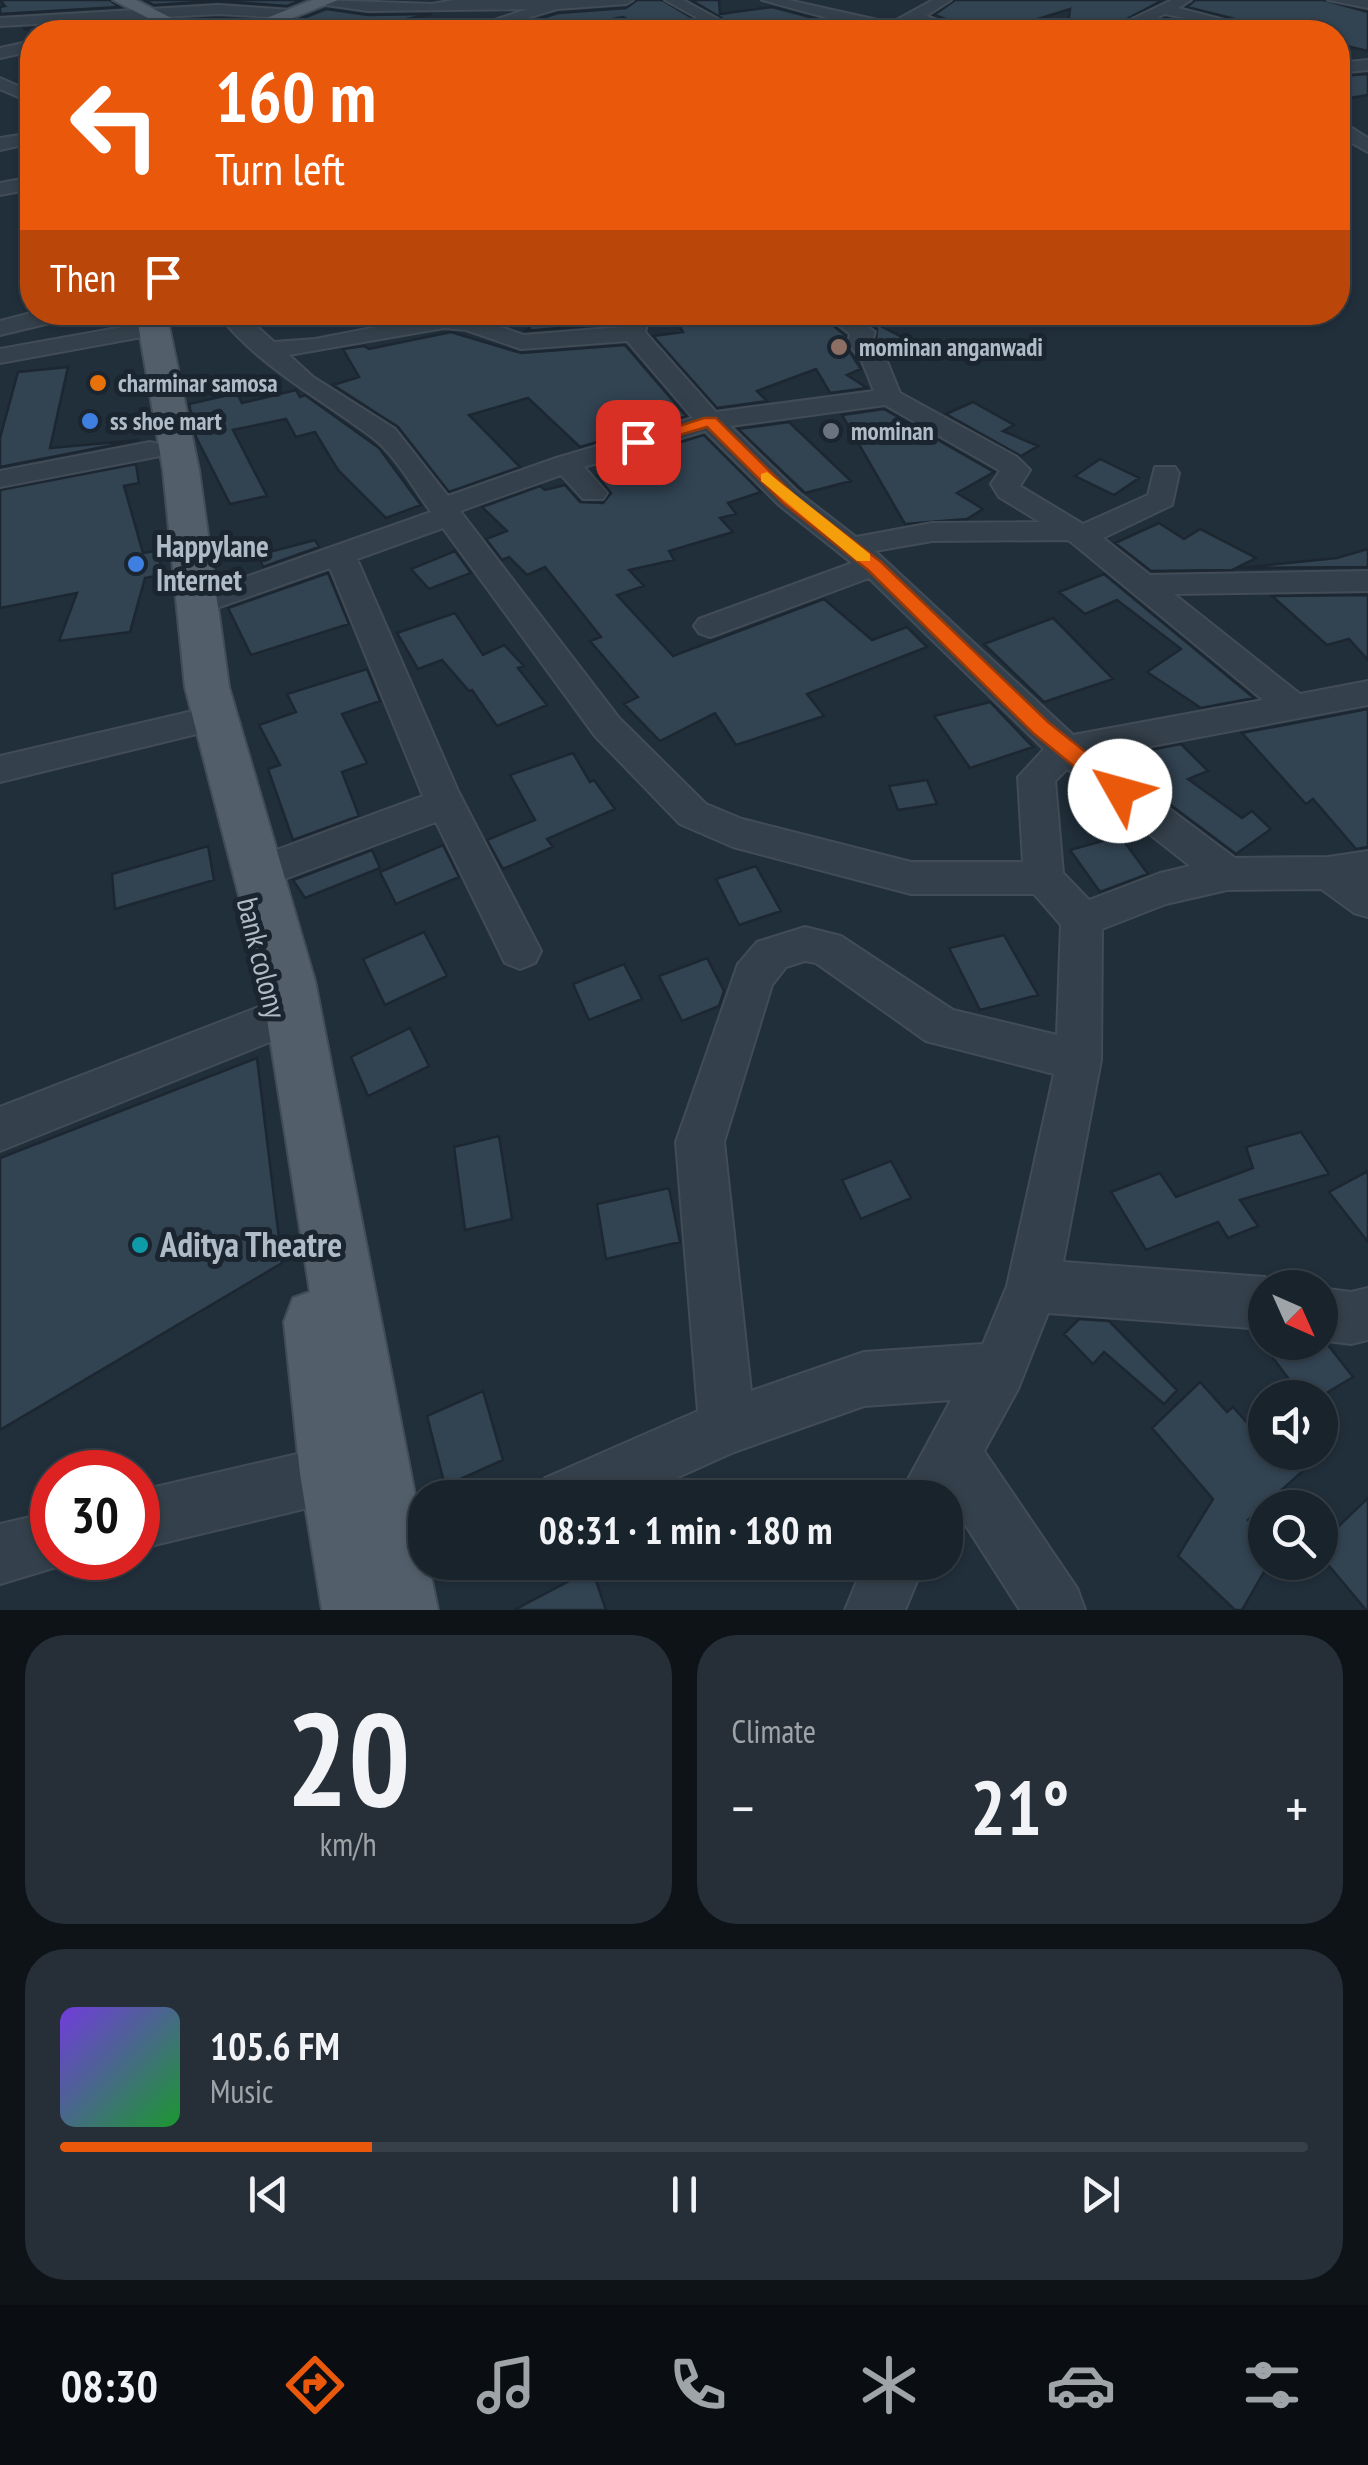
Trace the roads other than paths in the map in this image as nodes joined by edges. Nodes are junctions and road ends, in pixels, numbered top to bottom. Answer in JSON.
{"nodes":[{"id":1,"x":122,"y":0,"type":"edge"},
{"id":2,"x":244,"y":0,"type":"edge"},
{"id":3,"x":626,"y":0,"type":"edge"},
{"id":4,"x":672,"y":0,"type":"edge"},
{"id":5,"x":769,"y":0,"type":"edge"},
{"id":6,"x":944,"y":0,"type":"edge"},
{"id":7,"x":1184,"y":0,"type":"edge"},
{"id":8,"x":327,"y":1,"type":"edge"},
{"id":9,"x":457,"y":1,"type":"edge"},
{"id":10,"x":563,"y":2,"type":"edge"},
{"id":11,"x":1341,"y":2,"type":"edge"},
{"id":12,"x":1368,"y":4,"type":"edge"},
{"id":13,"x":225,"y":7,"type":"junction"},
{"id":14,"x":1163,"y":9,"type":"junction"},
{"id":15,"x":290,"y":14,"type":"junction"},
{"id":16,"x":531,"y":15,"type":"junction"},
{"id":17,"x":150,"y":16,"type":"junction"},
{"id":18,"x":914,"y":17,"type":"junction"},
{"id":19,"x":1331,"y":17,"type":"dead end"},
{"id":20,"x":50,"y":20,"type":"edge"},
{"id":21,"x":160,"y":20,"type":"edge"},
{"id":22,"x":274,"y":20,"type":"edge"},
{"id":23,"x":512,"y":20,"type":"edge"},
{"id":24,"x":542,"y":20,"type":"edge"},
{"id":25,"x":709,"y":20,"type":"edge"},
{"id":26,"x":848,"y":20,"type":"edge"},
{"id":27,"x":908,"y":20,"type":"edge"},
{"id":28,"x":924,"y":20,"type":"edge"},
{"id":29,"x":1140,"y":20,"type":"edge"},
{"id":30,"x":1215,"y":20,"type":"edge"},
{"id":31,"x":117,"y":325,"type":"edge"},
{"id":32,"x":140,"y":325,"type":"edge"},
{"id":33,"x":142,"y":325,"type":"edge"},
{"id":34,"x":240,"y":325,"type":"edge"},
{"id":35,"x":407,"y":325,"type":"edge"},
{"id":36,"x":474,"y":325,"type":"edge"},
{"id":37,"x":624,"y":325,"type":"edge"},
{"id":38,"x":638,"y":325,"type":"edge"},
{"id":39,"x":852,"y":325,"type":"edge"},
{"id":40,"x":264,"y":350,"type":"junction"},
{"id":41,"x":0,"y":356,"type":"edge"},
{"id":42,"x":889,"y":397,"type":"junction"},
{"id":43,"x":710,"y":421,"type":"junction"},
{"id":44,"x":150,"y":450,"type":"junction"},
{"id":45,"x":566,"y":464,"type":"junction"},
{"id":46,"x":1165,"y":473,"type":"dead end"},
{"id":47,"x":0,"y":479,"type":"edge"},
{"id":48,"x":593,"y":493,"type":"dead end"},
{"id":49,"x":447,"y":511,"type":"junction"},
{"id":50,"x":1078,"y":534,"type":"junction"},
{"id":51,"x":862,"y":556,"type":"junction"},
{"id":52,"x":341,"y":557,"type":"junction"},
{"id":53,"x":1368,"y":581,"type":"edge"},
{"id":54,"x":1143,"y":585,"type":"junction"},
{"id":55,"x":197,"y":605,"type":"junction"},
{"id":56,"x":710,"y":626,"type":"dead end"},
{"id":57,"x":1368,"y":693,"type":"edge"},
{"id":58,"x":1290,"y":704,"type":"junction"},
{"id":59,"x":196,"y":722,"type":"junction"},
{"id":60,"x":1066,"y":750,"type":"junction"},
{"id":61,"x":0,"y":768,"type":"edge"},
{"id":62,"x":445,"y":803,"type":"junction"},
{"id":63,"x":1368,"y":867,"type":"edge"},
{"id":64,"x":258,"y":873,"type":"junction"},
{"id":65,"x":1328,"y":873,"type":"junction"},
{"id":66,"x":1226,"y":874,"type":"junction"},
{"id":67,"x":1044,"y":878,"type":"junction"},
{"id":68,"x":1368,"y":901,"type":"edge"},
{"id":69,"x":1082,"y":920,"type":"junction"},
{"id":70,"x":520,"y":951,"type":"dead end"},
{"id":71,"x":277,"y":1019,"type":"junction"},
{"id":72,"x":1080,"y":1060,"type":"junction"},
{"id":73,"x":0,"y":1129,"type":"edge"},
{"id":74,"x":1033,"y":1286,"type":"junction"},
{"id":75,"x":1248,"y":1301,"type":"edge"},
{"id":76,"x":1368,"y":1314,"type":"edge"},
{"id":77,"x":1338,"y":1316,"type":"edge"},
{"id":78,"x":998,"y":1370,"type":"junction"},
{"id":79,"x":727,"y":1426,"type":"junction"},
{"id":80,"x":354,"y":1468,"type":"junction"},
{"id":81,"x":940,"y":1476,"type":"edge"},
{"id":82,"x":606,"y":1480,"type":"edge"},
{"id":83,"x":160,"y":1515,"type":"edge"},
{"id":84,"x":30,"y":1546,"type":"edge"},
{"id":85,"x":0,"y":1554,"type":"edge"},
{"id":86,"x":888,"y":1580,"type":"edge"},
{"id":87,"x":394,"y":1586,"type":"edge"},
{"id":88,"x":875,"y":1610,"type":"edge"},
{"id":89,"x":1054,"y":1610,"type":"edge"}],
"edges":[{"from":1,"to":17,"type":"main road"},
{"from":2,"to":13,"type":"street"},
{"from":3,"to":10,"type":"street"},
{"from":4,"to":25,"type":"street"},
{"from":5,"to":26,"type":"street"},
{"from":6,"to":18,"type":"street"},
{"from":7,"to":14,"type":"street"},
{"from":8,"to":9,"type":"street"},
{"from":8,"to":15,"type":"main road"},
{"from":9,"to":10,"type":"street"},
{"from":10,"to":16,"type":"street"},
{"from":11,"to":12,"type":"street"},
{"from":11,"to":19,"type":"street"},
{"from":13,"to":15,"type":"street"},
{"from":13,"to":17,"type":"street"},
{"from":14,"to":29,"type":"street"},
{"from":14,"to":30,"type":"street"},
{"from":15,"to":22,"type":"main road"},
{"from":16,"to":23,"type":"street"},
{"from":16,"to":24,"type":"street"},
{"from":17,"to":20,"type":"street"},
{"from":17,"to":21,"type":"main road"},
{"from":18,"to":27,"type":"street"},
{"from":18,"to":28,"type":"street"},
{"from":31,"to":41,"type":"street"},
{"from":32,"to":44,"type":"main road","name":"bank colony"},
{"from":33,"to":55,"type":"main road"},
{"from":34,"to":40,"type":"street"},
{"from":35,"to":40,"type":"street"},
{"from":36,"to":37,"type":"street"},
{"from":38,"to":43,"type":"street"},
{"from":39,"to":42,"type":"street"},
{"from":40,"to":49,"type":"street"},
{"from":42,"to":43,"type":"street"},
{"from":42,"to":50,"type":"street"},
{"from":43,"to":45,"type":"street"},
{"from":43,"to":51,"type":"street"},
{"from":44,"to":47,"type":"street"},
{"from":44,"to":59,"type":"main road","name":"bank colony"},
{"from":45,"to":48,"type":"street"},
{"from":45,"to":49,"type":"street"},
{"from":46,"to":50,"type":"street"},
{"from":49,"to":52,"type":"street"},
{"from":49,"to":67,"type":"street"},
{"from":50,"to":51,"type":"street"},
{"from":50,"to":54,"type":"street"},
{"from":51,"to":56,"type":"street"},
{"from":51,"to":60,"type":"street"},
{"from":52,"to":55,"type":"street"},
{"from":52,"to":62,"type":"street"},
{"from":53,"to":54,"type":"street"},
{"from":54,"to":58,"type":"street"},
{"from":55,"to":64,"type":"main road"},
{"from":57,"to":58,"type":"street"},
{"from":58,"to":60,"type":"street"},
{"from":59,"to":61,"type":"street"},
{"from":59,"to":71,"type":"main road","name":"bank colony"},
{"from":60,"to":66,"type":"street"},
{"from":60,"to":67,"type":"street"},
{"from":62,"to":64,"type":"street"},
{"from":62,"to":70,"type":"street"},
{"from":63,"to":65,"type":"street"},
{"from":64,"to":80,"type":"main road"},
{"from":65,"to":66,"type":"street"},
{"from":65,"to":68,"type":"street"},
{"from":66,"to":69,"type":"street"},
{"from":67,"to":69,"type":"street"},
{"from":69,"to":72,"type":"street"},
{"from":71,"to":73,"type":"street"},
{"from":71,"to":80,"type":"main road","name":"bank colony"},
{"from":72,"to":74,"type":"street"},
{"from":72,"to":79,"type":"street"},
{"from":74,"to":75,"type":"street"},
{"from":74,"to":78,"type":"street"},
{"from":76,"to":77,"type":"street"},
{"from":78,"to":79,"type":"street"},
{"from":78,"to":81,"type":"street"},
{"from":79,"to":82,"type":"street"},
{"from":80,"to":83,"type":"street"},
{"from":80,"to":87,"type":"main road"},
{"from":81,"to":89,"type":"street"},
{"from":84,"to":85,"type":"street"},
{"from":86,"to":88,"type":"street"}]}
